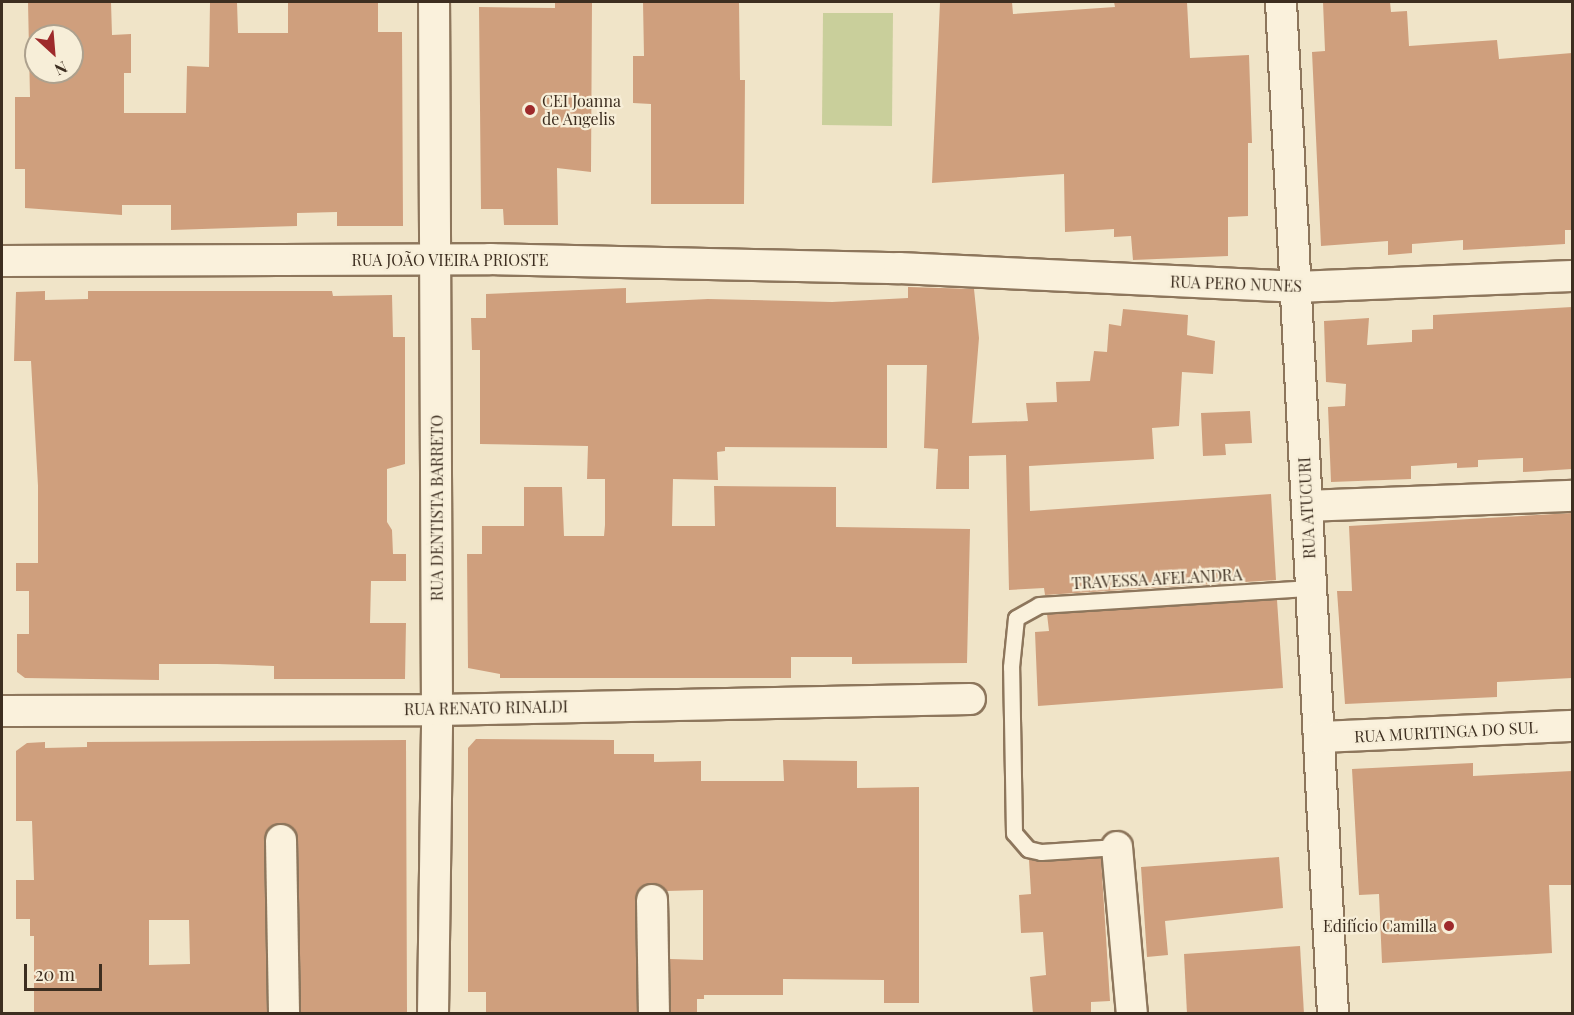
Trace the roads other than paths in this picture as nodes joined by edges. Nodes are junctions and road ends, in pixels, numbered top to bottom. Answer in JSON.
{"nodes":[{"id":1,"x":434,"y":2,"type":"edge"},
{"id":2,"x":1281,"y":2,"type":"edge"},
{"id":3,"x":436,"y":258,"type":"junction"},
{"id":4,"x":2,"y":261,"type":"edge"},
{"id":5,"x":899,"y":268,"type":"joint"},
{"id":6,"x":1572,"y":276,"type":"edge"},
{"id":7,"x":1296,"y":287,"type":"junction"},
{"id":8,"x":1572,"y":496,"type":"edge"},
{"id":9,"x":1307,"y":506,"type":"junction"},
{"id":10,"x":1311,"y":588,"type":"junction"},
{"id":11,"x":970,"y":699,"type":"dead end"},
{"id":12,"x":437,"y":710,"type":"junction"},
{"id":13,"x":2,"y":711,"type":"edge"},
{"id":14,"x":1572,"y":726,"type":"edge"},
{"id":15,"x":1319,"y":737,"type":"junction"},
{"id":16,"x":281,"y":840,"type":"dead end"},
{"id":17,"x":1117,"y":847,"type":"joint"},
{"id":18,"x":652,"y":900,"type":"dead end"},
{"id":19,"x":284,"y":1014,"type":"edge"},
{"id":20,"x":434,"y":1014,"type":"edge"},
{"id":21,"x":654,"y":1014,"type":"edge"},
{"id":22,"x":1132,"y":1014,"type":"edge"},
{"id":23,"x":1333,"y":1014,"type":"edge"}],
"edges":[{"from":1,"to":3,"type":"street","name":"RUA DENTISTA BARRETO"},
{"from":2,"to":7,"type":"street","name":"RUA ATUCURI"},
{"from":3,"to":4,"type":"street","name":"RUA JOÃO VIEIRA PRIOSTE"},
{"from":3,"to":5,"type":"street","name":"RUA JOÃO VIEIRA PRIOSTE"},
{"from":3,"to":12,"type":"street","name":"RUA DENTISTA BARRETO"},
{"from":5,"to":7,"type":"street","name":"RUA PERO NUNES"},
{"from":6,"to":7,"type":"street","name":"RUA PERO NUNES"},
{"from":7,"to":9,"type":"street","name":"RUA ATUCURI"},
{"from":8,"to":9,"type":"street"},
{"from":9,"to":10,"type":"street","name":"RUA ATUCURI"},
{"from":10,"to":15,"type":"street","name":"RUA ATUCURI"},
{"from":10,"to":17,"type":"lane","name":"TRAVESSA AFELANDRA"},
{"from":11,"to":12,"type":"street","name":"RUA RENATO RINALDI"},
{"from":12,"to":13,"type":"street","name":"RUA RENATO RINALDI"},
{"from":12,"to":20,"type":"street","name":"RUA DENTISTA BARRETO"},
{"from":14,"to":15,"type":"street","name":"RUA MURITINGA DO SUL"},
{"from":15,"to":23,"type":"street","name":"RUA ATUCURI"},
{"from":16,"to":19,"type":"street"},
{"from":17,"to":22,"type":"street"},
{"from":18,"to":21,"type":"street"}]}
